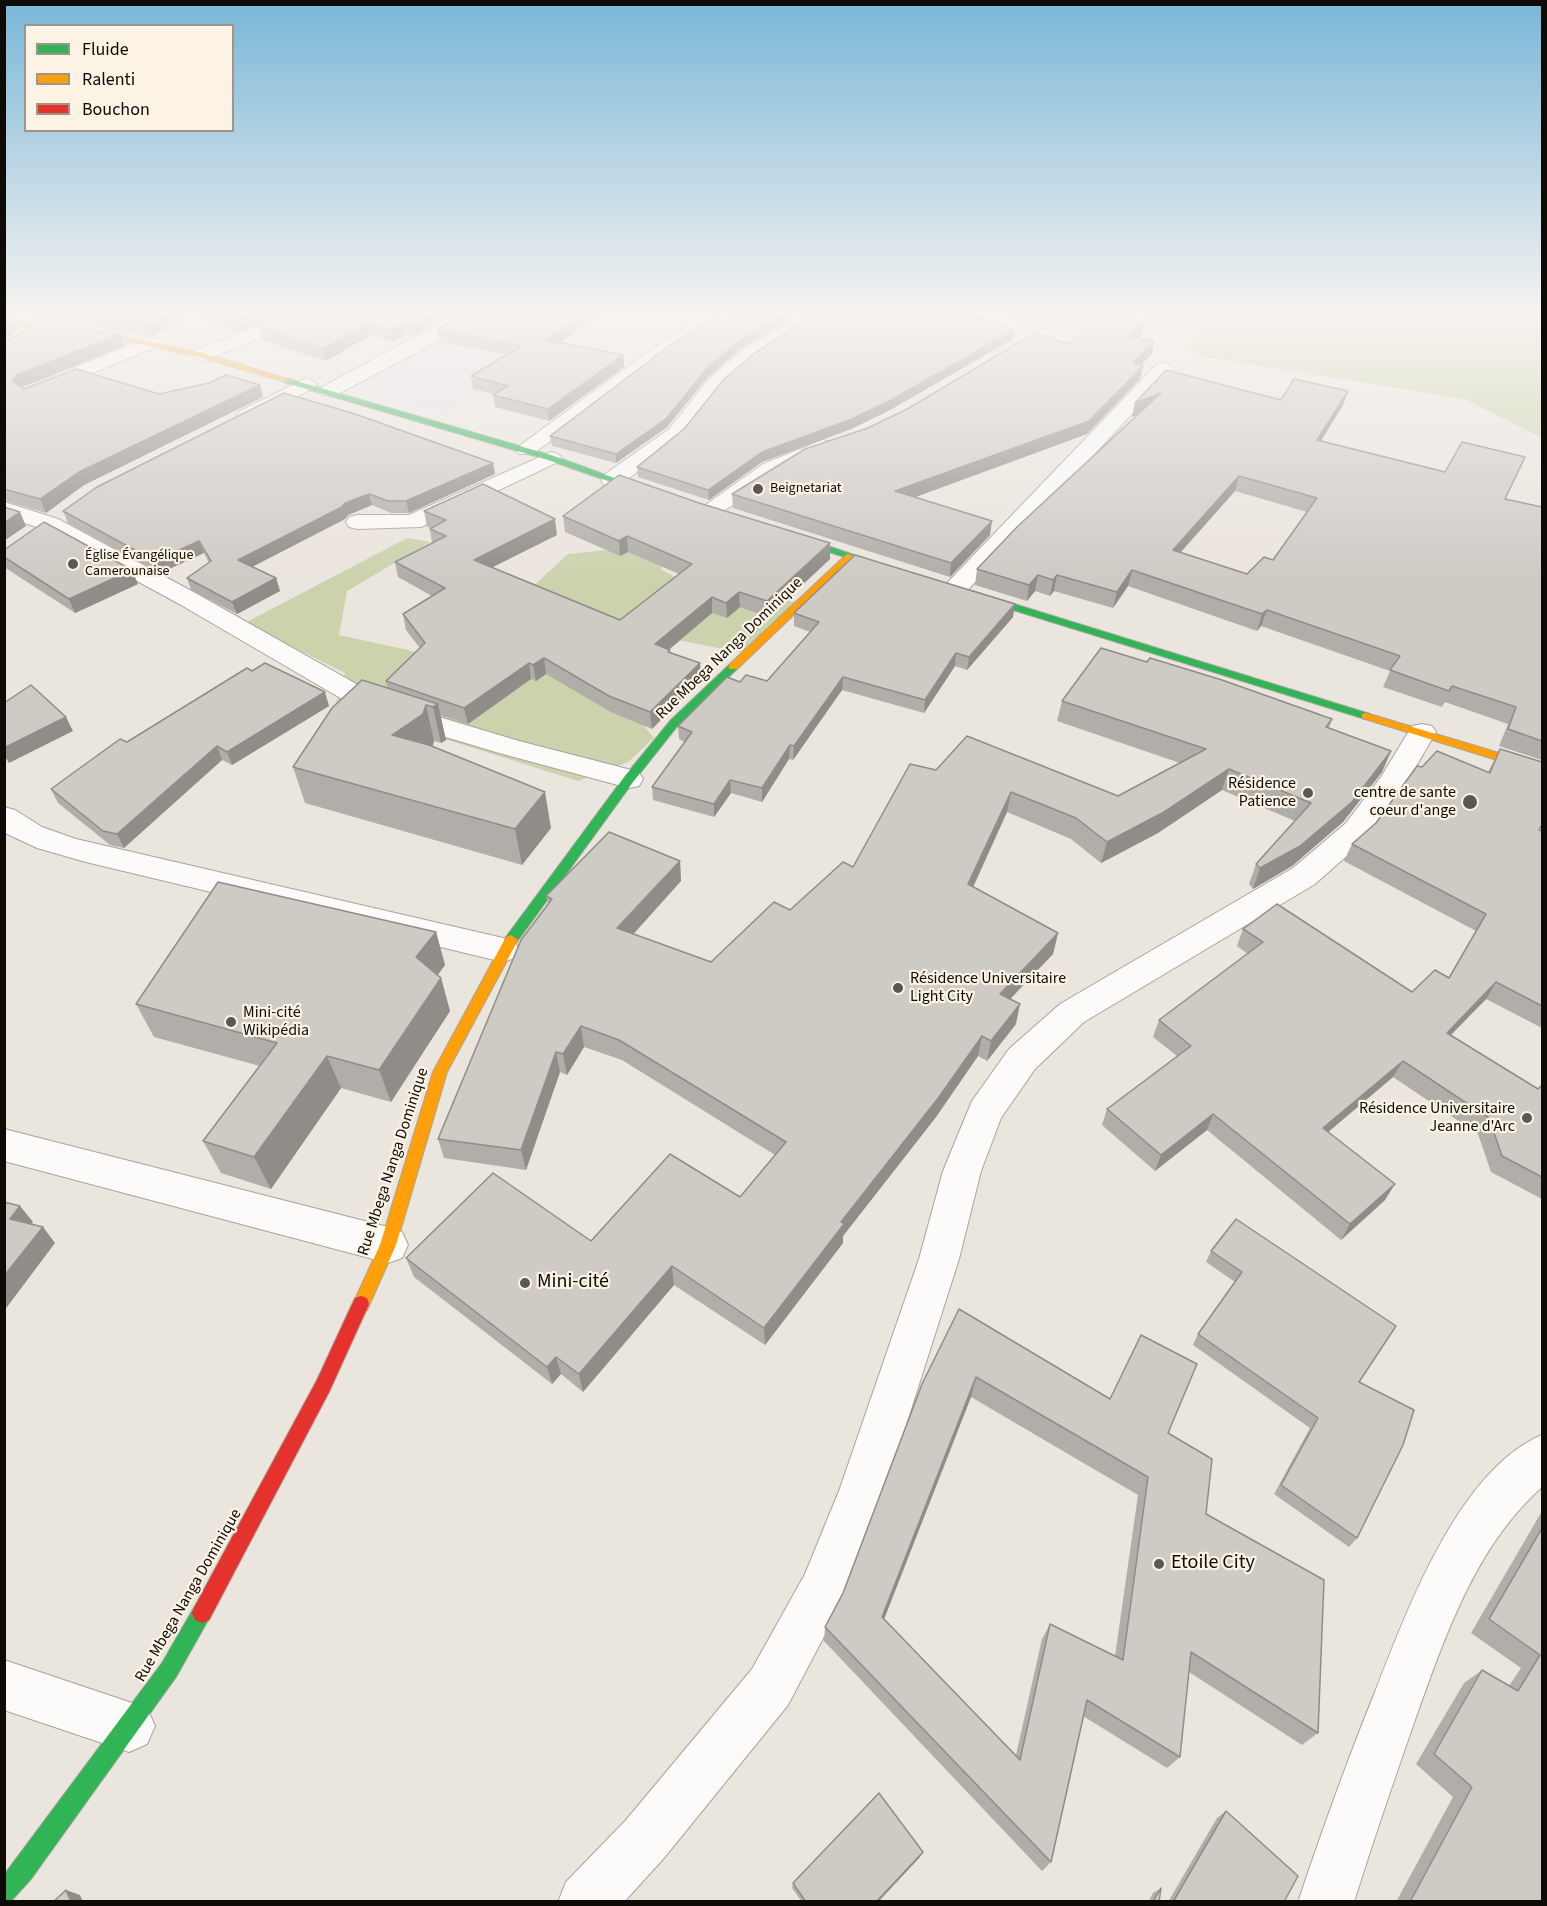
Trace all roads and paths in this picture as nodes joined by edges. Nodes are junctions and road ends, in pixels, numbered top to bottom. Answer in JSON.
{"nodes":[{"id":1,"x":272,"y":402,"type":"edge"},
{"id":2,"x":366,"y":402,"type":"edge"},
{"id":3,"x":592,"y":402,"type":"edge"},
{"id":4,"x":701,"y":402,"type":"edge"},
{"id":5,"x":1131,"y":402,"type":"edge"},
{"id":6,"x":224,"y":426,"type":"edge"},
{"id":7,"x":841,"y":440,"type":"edge"},
{"id":8,"x":526,"y":450,"type":"junction"},
{"id":9,"x":551,"y":458,"type":"junction"},
{"id":10,"x":612,"y":480,"type":"junction"},
{"id":11,"x":663,"y":496,"type":"edge"},
{"id":12,"x":4,"y":509,"type":"edge"},
{"id":13,"x":702,"y":509,"type":"joint"},
{"id":14,"x":59,"y":517,"type":"junction"},
{"id":15,"x":729,"y":518,"type":"edge"},
{"id":16,"x":357,"y":522,"type":"dead end"},
{"id":17,"x":774,"y":531,"type":"edge"},
{"id":18,"x":24,"y":542,"type":"edge"},
{"id":19,"x":850,"y":556,"type":"junction"},
{"id":20,"x":914,"y":576,"type":"edge"},
{"id":21,"x":950,"y":588,"type":"joint"},
{"id":22,"x":1422,"y":732,"type":"junction"},
{"id":23,"x":1542,"y":770,"type":"edge"},
{"id":24,"x":629,"y":778,"type":"junction"},
{"id":25,"x":4,"y":817,"type":"edge"},
{"id":26,"x":504,"y":950,"type":"junction"},
{"id":27,"x":4,"y":1145,"type":"edge"},
{"id":28,"x":388,"y":1245,"type":"junction"},
{"id":29,"x":1542,"y":1458,"type":"edge"},
{"id":30,"x":4,"y":1685,"type":"edge"},
{"id":31,"x":129,"y":1726,"type":"junction"},
{"id":32,"x":4,"y":1892,"type":"edge"},
{"id":33,"x":586,"y":1902,"type":"edge"},
{"id":34,"x":1326,"y":1902,"type":"edge"}],
"edges":[{"from":1,"to":6,"type":"street"},
{"from":2,"to":8,"type":"main road"},
{"from":3,"to":8,"type":"street"},
{"from":4,"to":10,"type":"street"},
{"from":5,"to":21,"type":"street"},
{"from":7,"to":13,"type":"street"},
{"from":8,"to":9,"type":"main road"},
{"from":9,"to":10,"type":"main road"},
{"from":9,"to":16,"type":"street"},
{"from":10,"to":11,"type":"main road"},
{"from":12,"to":14,"type":"street"},
{"from":13,"to":15,"type":"main road"},
{"from":14,"to":18,"type":"street"},
{"from":14,"to":24,"type":"street"},
{"from":17,"to":19,"type":"main road"},
{"from":19,"to":20,"type":"main road"},
{"from":19,"to":24,"type":"main road","name":"Rue Mbega Nanga Dominique"},
{"from":21,"to":22,"type":"main road"},
{"from":22,"to":23,"type":"main road"},
{"from":22,"to":33,"type":"street"},
{"from":24,"to":26,"type":"main road","name":"Rue Mbega Nanga Dominique"},
{"from":25,"to":26,"type":"street"},
{"from":26,"to":28,"type":"main road","name":"Rue Mbega Nanga Dominique"},
{"from":27,"to":28,"type":"street"},
{"from":28,"to":31,"type":"main road","name":"Rue Mbega Nanga Dominique"},
{"from":29,"to":34,"type":"street"},
{"from":30,"to":31,"type":"street"},
{"from":31,"to":32,"type":"main road","name":"Rue Mbega Nanga Dominique"}]}
